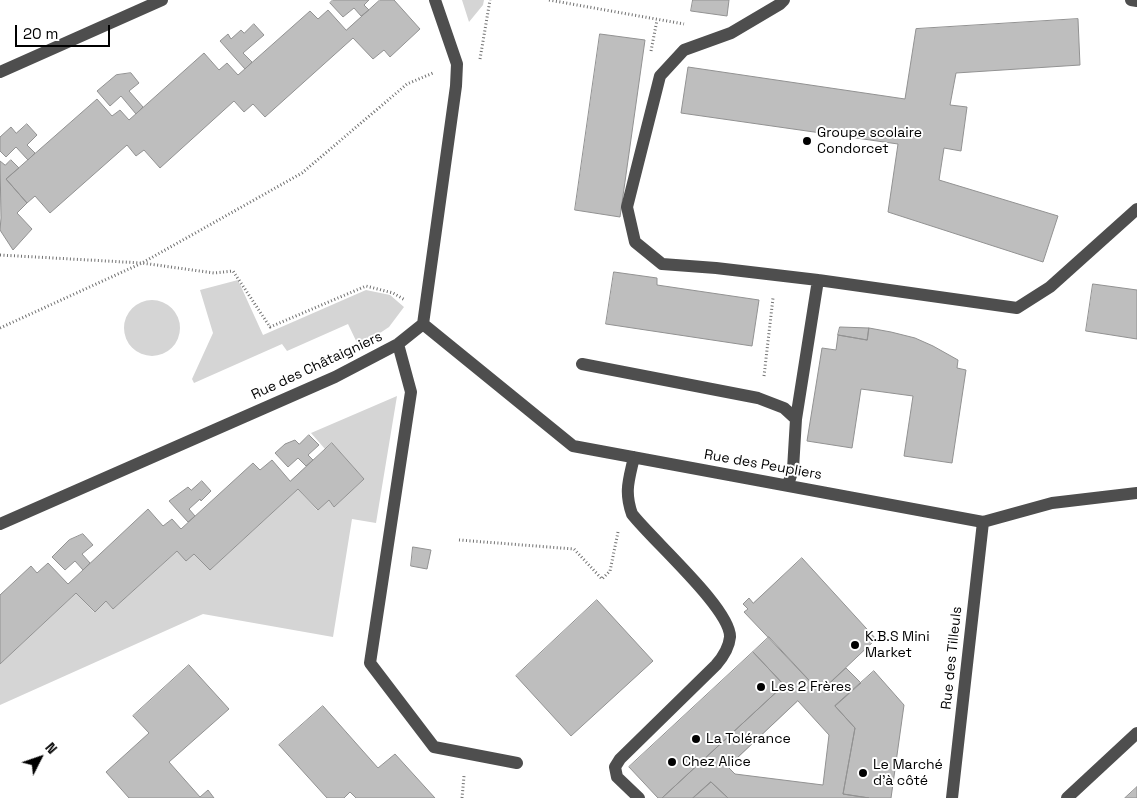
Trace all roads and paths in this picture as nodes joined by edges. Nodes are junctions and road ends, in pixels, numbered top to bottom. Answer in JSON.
{"nodes":[{"id":1,"x":162,"y":0,"type":"edge"},
{"id":2,"x":435,"y":0,"type":"edge"},
{"id":3,"x":490,"y":0,"type":"edge"},
{"id":4,"x":549,"y":0,"type":"edge"},
{"id":5,"x":784,"y":0,"type":"edge"},
{"id":6,"x":1130,"y":0,"type":"edge"},
{"id":7,"x":1137,"y":1,"type":"edge"},
{"id":8,"x":685,"y":25,"type":"dead end"},
{"id":9,"x":457,"y":64,"type":"junction"},
{"id":10,"x":0,"y":72,"type":"edge"},
{"id":11,"x":1137,"y":209,"type":"edge"},
{"id":12,"x":0,"y":255,"type":"edge"},
{"id":13,"x":142,"y":264,"type":"junction"},
{"id":14,"x":776,"y":275,"type":"junction"},
{"id":15,"x":818,"y":280,"type":"junction"},
{"id":16,"x":422,"y":324,"type":"junction"},
{"id":17,"x":0,"y":328,"type":"edge"},
{"id":18,"x":412,"y":332,"type":"junction"},
{"id":19,"x":398,"y":344,"type":"junction"},
{"id":20,"x":582,"y":364,"type":"dead end"},
{"id":21,"x":758,"y":398,"type":"junction"},
{"id":22,"x":796,"y":420,"type":"junction"},
{"id":23,"x":634,"y":457,"type":"junction"},
{"id":24,"x":788,"y":485,"type":"junction"},
{"id":25,"x":1137,"y":493,"type":"edge"},
{"id":26,"x":632,"y":514,"type":"junction"},
{"id":27,"x":983,"y":522,"type":"junction"},
{"id":28,"x":0,"y":524,"type":"edge"},
{"id":29,"x":459,"y":540,"type":"dead end"},
{"id":30,"x":1137,"y":734,"type":"edge"},
{"id":31,"x":517,"y":763,"type":"dead end"},
{"id":32,"x":639,"y":798,"type":"edge"},
{"id":33,"x":952,"y":798,"type":"edge"},
{"id":34,"x":1067,"y":798,"type":"edge"}],
"edges":[{"from":1,"to":10,"type":"street"},
{"from":2,"to":9,"type":"street"},
{"from":3,"to":9,"type":"path"},
{"from":4,"to":8,"type":"path"},
{"from":5,"to":14,"type":"street"},
{"from":6,"to":7,"type":"street"},
{"from":9,"to":13,"type":"path"},
{"from":9,"to":16,"type":"street"},
{"from":11,"to":15,"type":"street"},
{"from":12,"to":13,"type":"path"},
{"from":13,"to":17,"type":"path"},
{"from":13,"to":18,"type":"path"},
{"from":14,"to":15,"type":"street"},
{"from":14,"to":21,"type":"path"},
{"from":15,"to":22,"type":"street"},
{"from":16,"to":18,"type":"street","name":"Rue des Châtaigniers"},
{"from":16,"to":23,"type":"street","name":"Rue des Peupliers"},
{"from":18,"to":19,"type":"street","name":"Rue des Châtaigniers"},
{"from":19,"to":28,"type":"street","name":"Rue des Châtaigniers"},
{"from":19,"to":31,"type":"street"},
{"from":20,"to":21,"type":"street"},
{"from":21,"to":22,"type":"street"},
{"from":22,"to":24,"type":"street"},
{"from":23,"to":24,"type":"street","name":"Rue des Peupliers"},
{"from":23,"to":26,"type":"street"},
{"from":24,"to":27,"type":"street","name":"Rue des Peupliers"},
{"from":25,"to":27,"type":"street","name":"Rue des Peupliers"},
{"from":26,"to":29,"type":"path"},
{"from":26,"to":32,"type":"street"},
{"from":27,"to":33,"type":"street","name":"Rue des Tilleuls"},
{"from":30,"to":34,"type":"street"}]}
